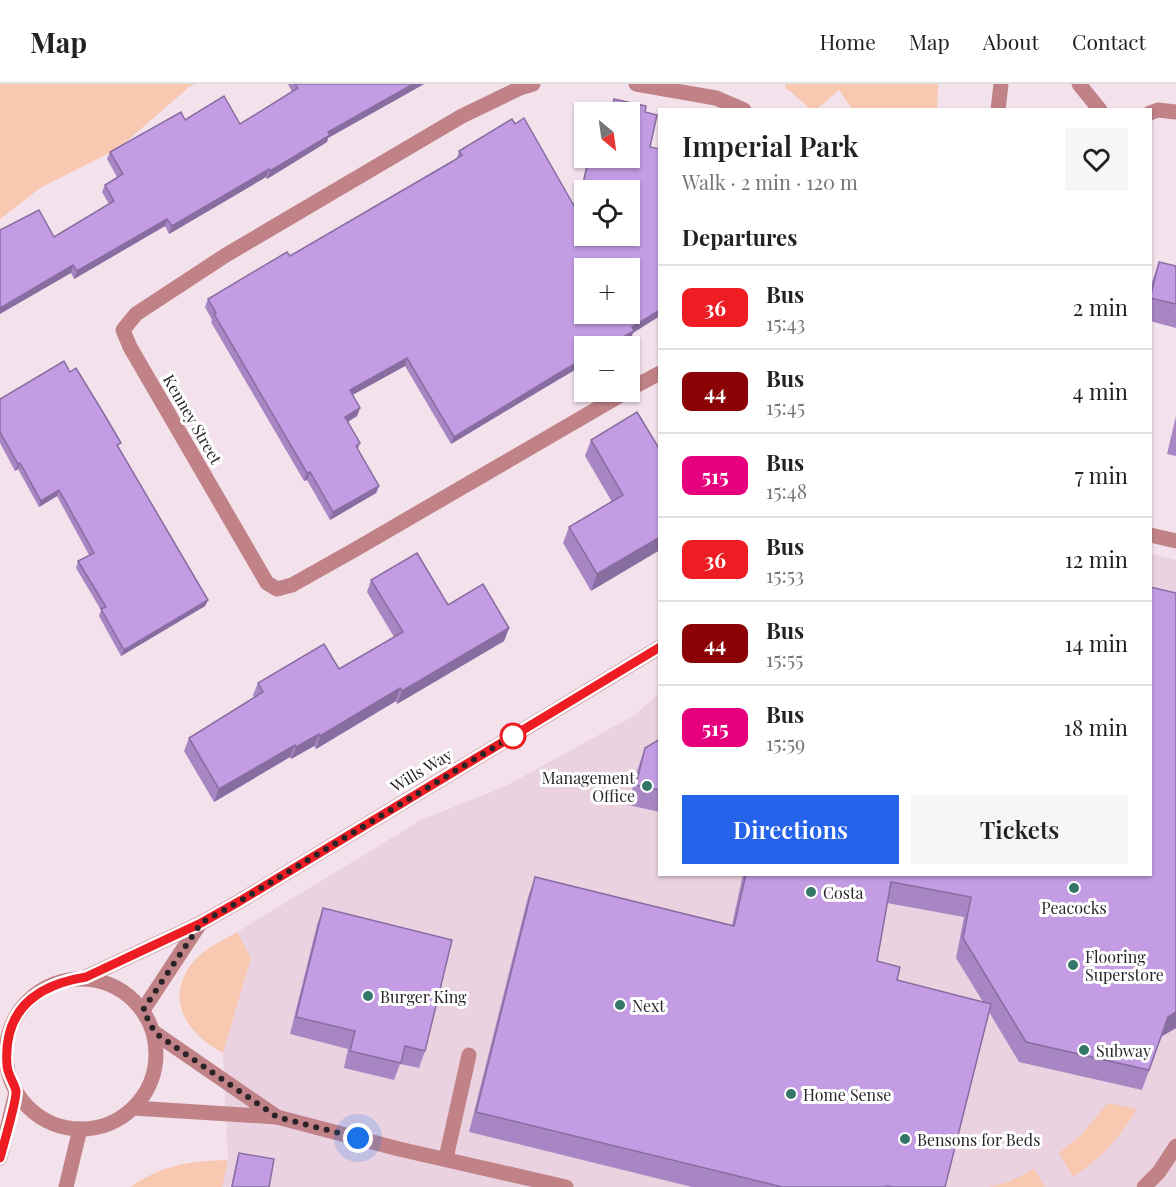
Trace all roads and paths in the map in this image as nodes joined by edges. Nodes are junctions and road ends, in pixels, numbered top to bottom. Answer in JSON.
{"nodes":[{"id":1,"x":533,"y":84,"type":"edge"},
{"id":2,"x":636,"y":84,"type":"edge"},
{"id":3,"x":1001,"y":84,"type":"edge"},
{"id":4,"x":1079,"y":84,"type":"edge"},
{"id":5,"x":739,"y":108,"type":"edge"},
{"id":6,"x":998,"y":108,"type":"edge"},
{"id":7,"x":1098,"y":108,"type":"edge"},
{"id":8,"x":1152,"y":112,"type":"edge"},
{"id":9,"x":1176,"y":112,"type":"edge"},
{"id":10,"x":658,"y":374,"type":"edge"},
{"id":11,"x":640,"y":384,"type":"edge"},
{"id":12,"x":607,"y":402,"type":"edge"},
{"id":13,"x":1152,"y":534,"type":"edge"},
{"id":14,"x":1176,"y":541,"type":"edge"},
{"id":15,"x":658,"y":648,"type":"edge"},
{"id":16,"x":201,"y":923,"type":"junction"},
{"id":17,"x":86,"y":977,"type":"junction"},
{"id":18,"x":143,"y":1010,"type":"junction"},
{"id":19,"x":155,"y":1033,"type":"junction"},
{"id":20,"x":469,"y":1055,"type":"dead end"},
{"id":21,"x":16,"y":1092,"type":"junction"},
{"id":22,"x":134,"y":1108,"type":"junction"},
{"id":23,"x":277,"y":1117,"type":"junction"},
{"id":24,"x":80,"y":1129,"type":"junction"},
{"id":25,"x":1176,"y":1146,"type":"edge"},
{"id":26,"x":0,"y":1158,"type":"edge"},
{"id":27,"x":446,"y":1158,"type":"junction"},
{"id":28,"x":66,"y":1187,"type":"edge"},
{"id":29,"x":566,"y":1187,"type":"edge"},
{"id":30,"x":1144,"y":1187,"type":"edge"}],
"edges":[{"from":1,"to":12,"type":"street","name":"Kenney Street"},
{"from":2,"to":5,"type":"street"},
{"from":3,"to":6,"type":"street"},
{"from":4,"to":7,"type":"street"},
{"from":8,"to":9,"type":"street"},
{"from":10,"to":11,"type":"street","name":"Kenney Street"},
{"from":13,"to":14,"type":"street"},
{"from":15,"to":16,"type":"street","name":"Wills Way"},
{"from":16,"to":17,"type":"street","name":"Wills Way"},
{"from":16,"to":18,"type":"street","name":"Wills Way"},
{"from":17,"to":18,"type":"street"},
{"from":17,"to":21,"type":"street"},
{"from":18,"to":19,"type":"street"},
{"from":19,"to":22,"type":"street"},
{"from":19,"to":23,"type":"street"},
{"from":20,"to":27,"type":"street"},
{"from":21,"to":24,"type":"street"},
{"from":21,"to":26,"type":"street"},
{"from":22,"to":23,"type":"street"},
{"from":22,"to":24,"type":"street"},
{"from":23,"to":27,"type":"street"},
{"from":24,"to":28,"type":"street"},
{"from":25,"to":30,"type":"street"},
{"from":27,"to":29,"type":"street"}]}
